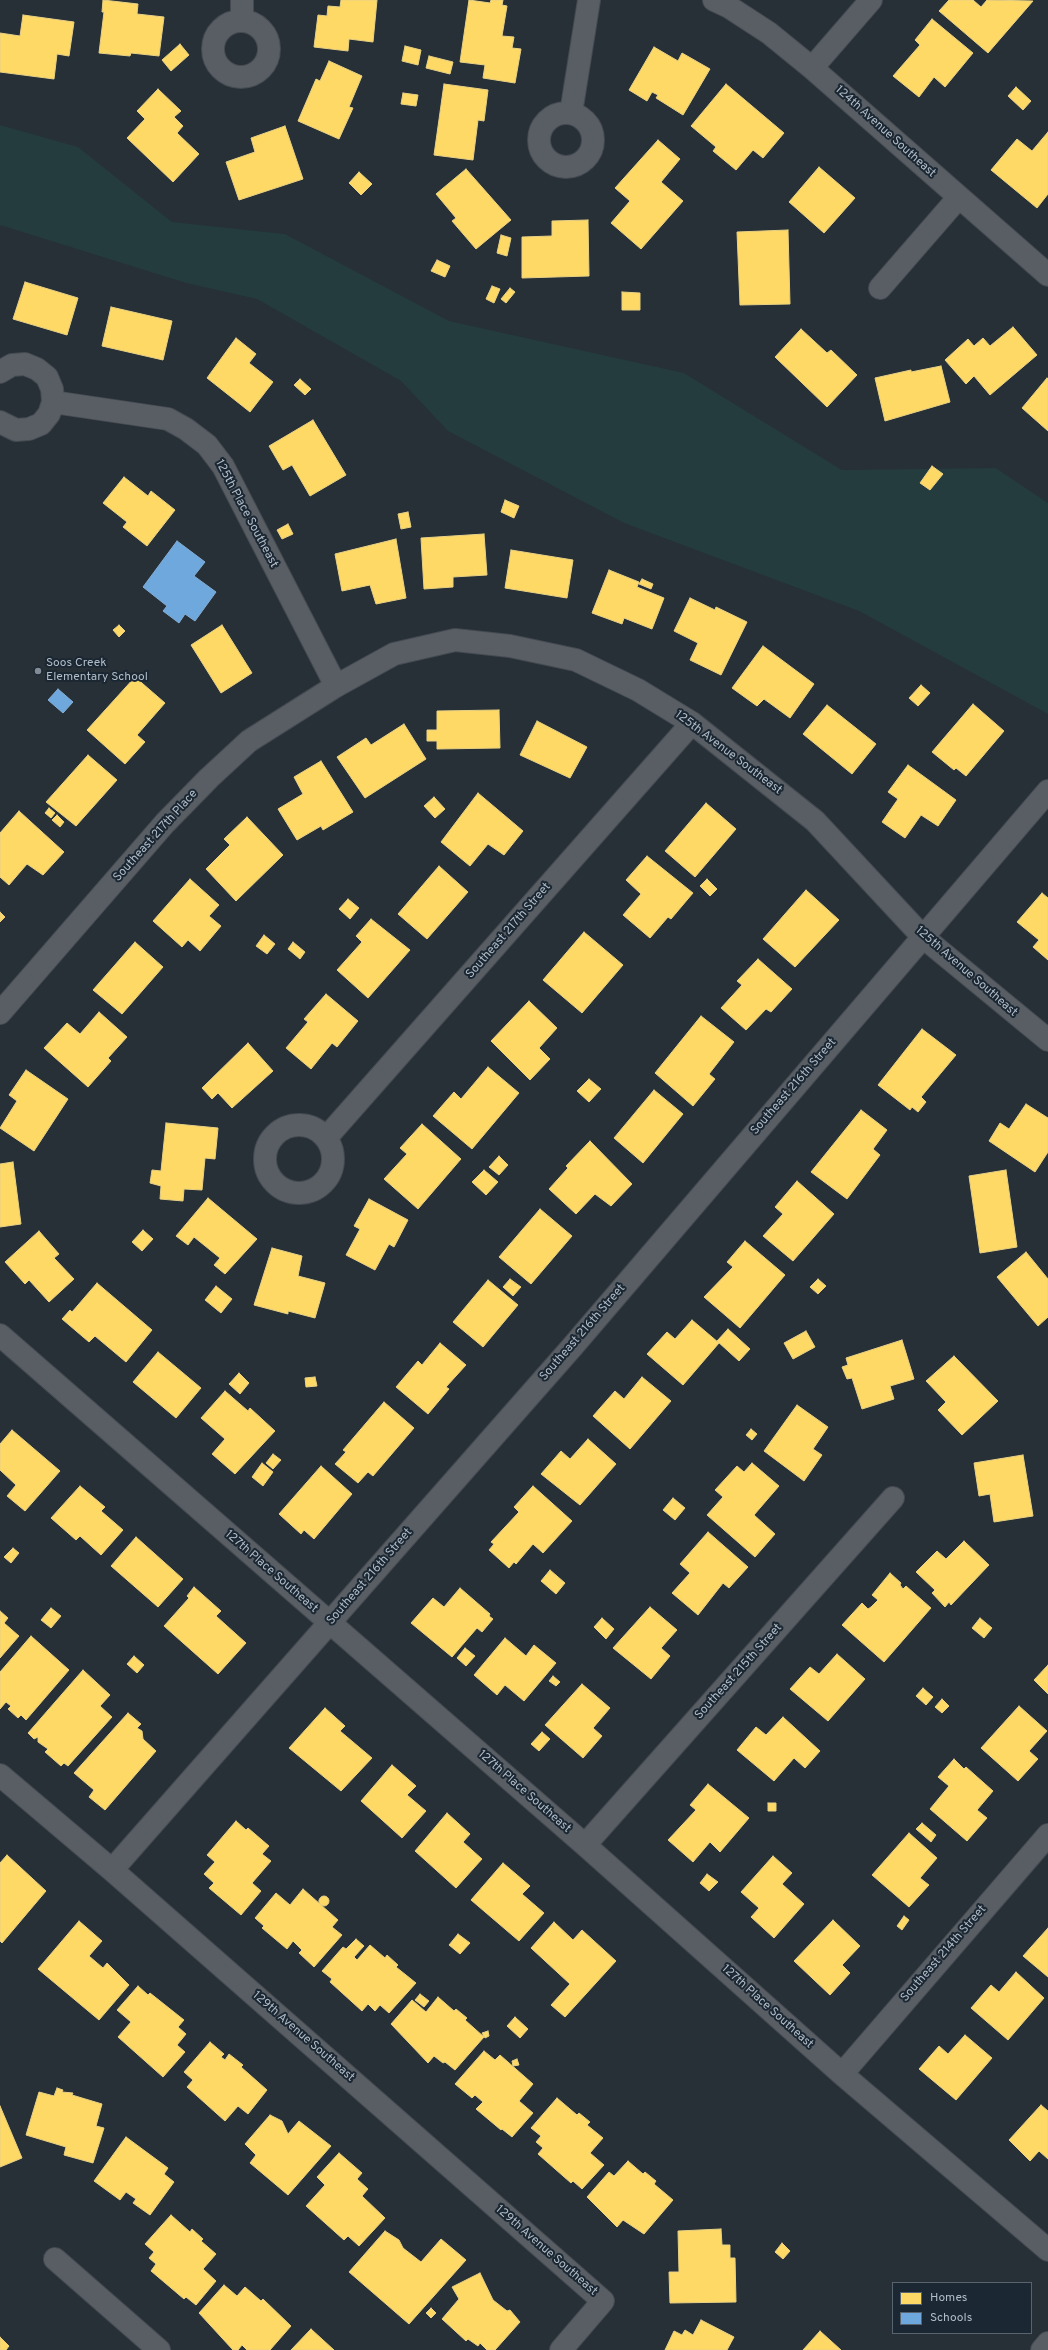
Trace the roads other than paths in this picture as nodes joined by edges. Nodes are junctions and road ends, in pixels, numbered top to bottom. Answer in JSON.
{"nodes":[{"id":1,"x":589,"y":0,"type":"edge"},
{"id":2,"x":714,"y":0,"type":"edge"},
{"id":3,"x":871,"y":0,"type":"edge"},
{"id":4,"x":812,"y":68,"type":"junction"},
{"id":5,"x":571,"y":113,"type":"dead end"},
{"id":6,"x":959,"y":197,"type":"junction"},
{"id":7,"x":1048,"y":275,"type":"edge"},
{"id":8,"x":880,"y":288,"type":"dead end"},
{"id":9,"x":0,"y":372,"type":"edge"},
{"id":10,"x":53,"y":402,"type":"junction"},
{"id":11,"x":0,"y":422,"type":"edge"},
{"id":12,"x":336,"y":686,"type":"junction"},
{"id":13,"x":692,"y":723,"type":"junction"},
{"id":14,"x":1048,"y":791,"type":"edge"},
{"id":15,"x":923,"y":937,"type":"junction"},
{"id":16,"x":0,"y":1013,"type":"edge"},
{"id":17,"x":1048,"y":1040,"type":"edge"},
{"id":18,"x":326,"y":1138,"type":"dead end"},
{"id":19,"x":0,"y":1335,"type":"edge"},
{"id":20,"x":892,"y":1498,"type":"dead end"},
{"id":21,"x":329,"y":1623,"type":"junction"},
{"id":22,"x":0,"y":1775,"type":"edge"},
{"id":23,"x":1048,"y":1835,"type":"edge"},
{"id":24,"x":585,"y":1845,"type":"junction"},
{"id":25,"x":112,"y":1870,"type":"junction"},
{"id":26,"x":842,"y":2074,"type":"junction"},
{"id":27,"x":1048,"y":2250,"type":"edge"},
{"id":28,"x":55,"y":2259,"type":"dead end"},
{"id":29,"x":1048,"y":2344,"type":"edge"},
{"id":30,"x":159,"y":2350,"type":"edge"},
{"id":31,"x":561,"y":2350,"type":"edge"},
{"id":32,"x":1042,"y":2350,"type":"edge"}],
"edges":[{"from":1,"to":5,"type":"street"},
{"from":2,"to":4,"type":"street","name":"124th Avenue Southeast"},
{"from":3,"to":4,"type":"street"},
{"from":4,"to":6,"type":"street","name":"124th Avenue Southeast"},
{"from":6,"to":7,"type":"street","name":"124th Avenue Southeast"},
{"from":6,"to":8,"type":"street"},
{"from":9,"to":10,"type":"street"},
{"from":10,"to":11,"type":"street"},
{"from":10,"to":12,"type":"street","name":"125th Place Southeast"},
{"from":12,"to":13,"type":"street","name":"125th Avenue Southeast"},
{"from":12,"to":16,"type":"street","name":"Southeast 217th Place"},
{"from":13,"to":15,"type":"street","name":"125th Avenue Southeast"},
{"from":13,"to":18,"type":"street","name":"Southeast 217th Street"},
{"from":14,"to":15,"type":"street","name":"Southeast 216th Street"},
{"from":15,"to":17,"type":"street","name":"125th Avenue Southeast"},
{"from":15,"to":21,"type":"street","name":"Southeast 216th Street"},
{"from":19,"to":21,"type":"street","name":"127th Place Southeast"},
{"from":20,"to":24,"type":"street","name":"Southeast 215th Street"},
{"from":21,"to":24,"type":"street","name":"127th Place Southeast"},
{"from":21,"to":25,"type":"street","name":"Southeast 216th Street"},
{"from":22,"to":25,"type":"street","name":"129th Avenue Southeast"},
{"from":23,"to":26,"type":"street","name":"Southeast 214th Street"},
{"from":24,"to":26,"type":"street","name":"127th Place Southeast"},
{"from":25,"to":31,"type":"street","name":"129th Avenue Southeast"},
{"from":26,"to":27,"type":"street","name":"127th Place Southeast"},
{"from":28,"to":30,"type":"street"},
{"from":29,"to":32,"type":"street"}]}
